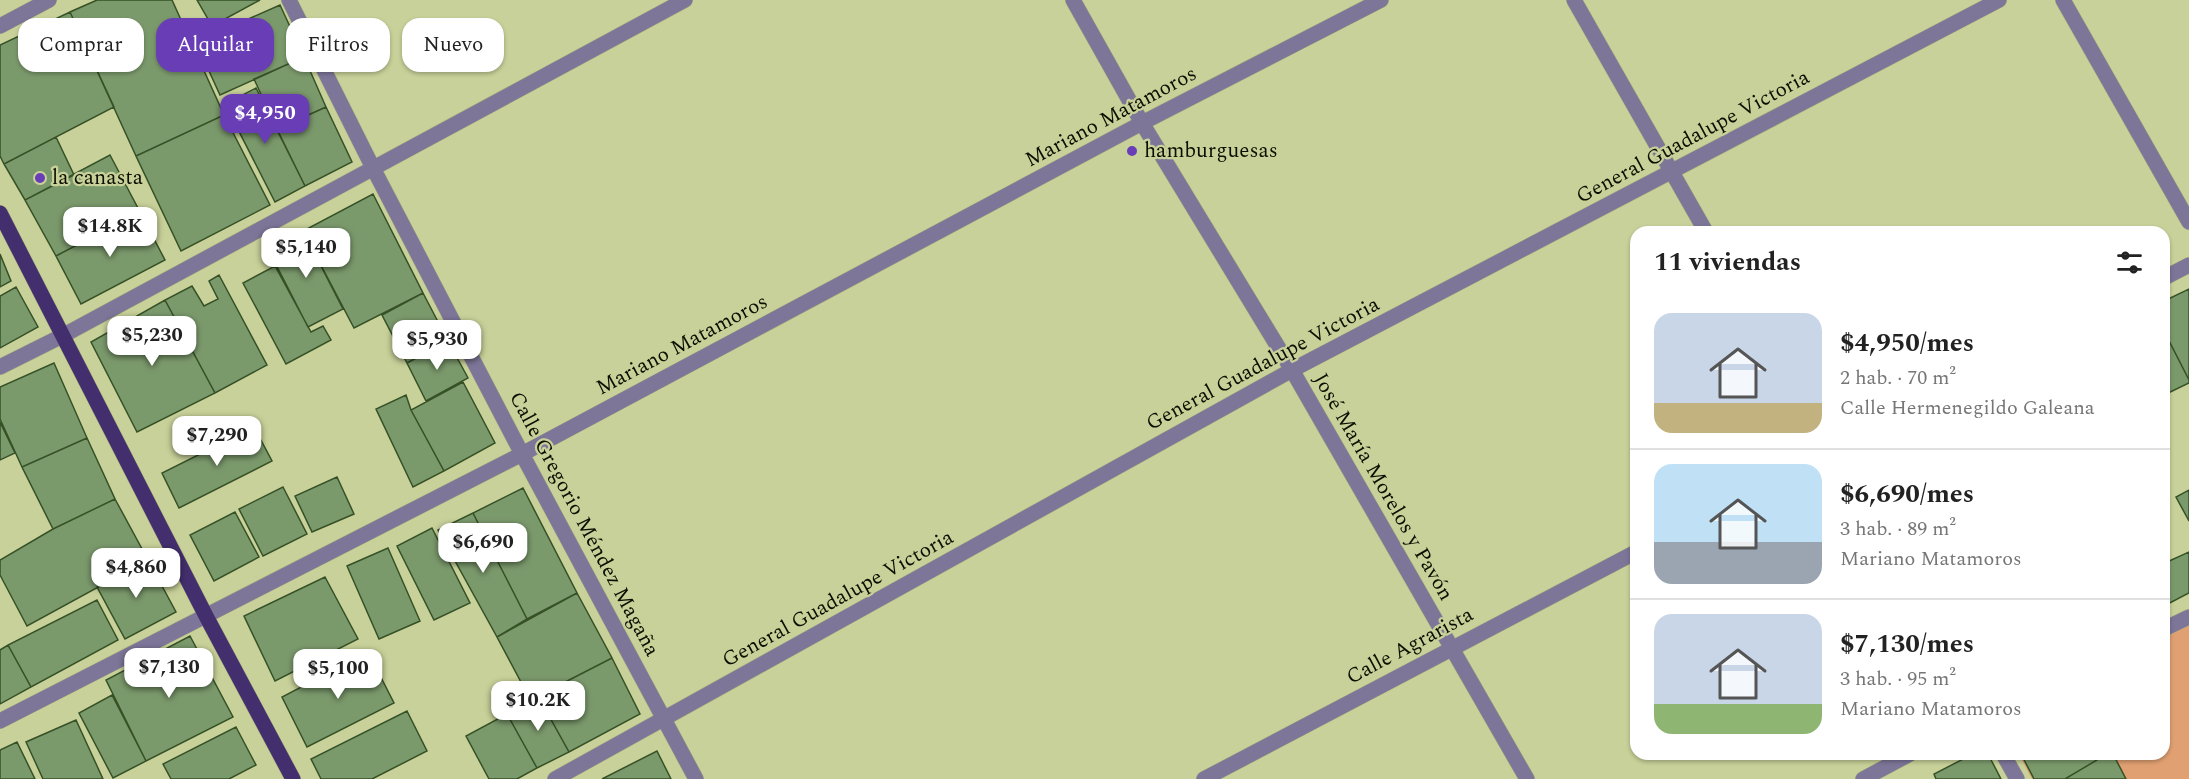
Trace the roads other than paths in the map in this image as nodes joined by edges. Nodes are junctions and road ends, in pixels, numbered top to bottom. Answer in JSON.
{"nodes":[{"id":1,"x":49,"y":0,"type":"edge"},
{"id":2,"x":289,"y":0,"type":"edge"},
{"id":3,"x":685,"y":0,"type":"edge"},
{"id":4,"x":1073,"y":0,"type":"edge"},
{"id":5,"x":1381,"y":0,"type":"edge"},
{"id":6,"x":1574,"y":0,"type":"edge"},
{"id":7,"x":1999,"y":0,"type":"edge"},
{"id":8,"x":2063,"y":0,"type":"edge"},
{"id":9,"x":0,"y":26,"type":"edge"},
{"id":10,"x":1143,"y":123,"type":"junction"},
{"id":11,"x":374,"y":168,"type":"junction"},
{"id":12,"x":1672,"y":172,"type":"junction"},
{"id":13,"x":0,"y":213,"type":"edge"},
{"id":14,"x":2189,"y":222,"type":"edge"},
{"id":15,"x":1703,"y":226,"type":"edge"},
{"id":16,"x":2189,"y":265,"type":"edge"},
{"id":17,"x":2170,"y":275,"type":"edge"},
{"id":18,"x":64,"y":335,"type":"junction"},
{"id":19,"x":0,"y":367,"type":"edge"},
{"id":20,"x":1292,"y":370,"type":"junction"},
{"id":21,"x":522,"y":454,"type":"junction"},
{"id":22,"x":1630,"y":555,"type":"edge"},
{"id":23,"x":206,"y":616,"type":"junction"},
{"id":24,"x":2189,"y":617,"type":"edge"},
{"id":25,"x":2170,"y":626,"type":"edge"},
{"id":26,"x":1452,"y":648,"type":"junction"},
{"id":27,"x":665,"y":719,"type":"junction"},
{"id":28,"x":0,"y":721,"type":"edge"},
{"id":29,"x":1899,"y":760,"type":"edge"},
{"id":30,"x":2006,"y":760,"type":"edge"},
{"id":31,"x":293,"y":779,"type":"edge"},
{"id":32,"x":555,"y":779,"type":"edge"},
{"id":33,"x":696,"y":779,"type":"edge"},
{"id":34,"x":1204,"y":779,"type":"edge"},
{"id":35,"x":1527,"y":779,"type":"edge"},
{"id":36,"x":1863,"y":779,"type":"edge"},
{"id":37,"x":2017,"y":779,"type":"edge"}],
"edges":[{"from":1,"to":9,"type":"street"},
{"from":2,"to":11,"type":"street","name":"Calle Gregorio Méndez Magaña"},
{"from":3,"to":11,"type":"street"},
{"from":4,"to":10,"type":"street","name":"José María Morelos y Pavón"},
{"from":5,"to":10,"type":"street","name":"Mariano Matamoros"},
{"from":6,"to":12,"type":"street"},
{"from":7,"to":12,"type":"street","name":"General Guadalupe Victoria"},
{"from":8,"to":14,"type":"street"},
{"from":10,"to":20,"type":"street","name":"José María Morelos y Pavón"},
{"from":10,"to":21,"type":"street","name":"Mariano Matamoros"},
{"from":11,"to":18,"type":"street"},
{"from":11,"to":21,"type":"street","name":"Calle Gregorio Méndez Magaña"},
{"from":12,"to":15,"type":"street"},
{"from":12,"to":20,"type":"street","name":"General Guadalupe Victoria"},
{"from":13,"to":18,"type":"main road"},
{"from":16,"to":17,"type":"street"},
{"from":18,"to":19,"type":"street"},
{"from":18,"to":23,"type":"main road"},
{"from":20,"to":26,"type":"street","name":"José María Morelos y Pavón"},
{"from":20,"to":27,"type":"street","name":"General Guadalupe Victoria"},
{"from":21,"to":23,"type":"street","name":"Mariano Matamoros"},
{"from":21,"to":27,"type":"street","name":"Calle Gregorio Méndez Magaña"},
{"from":22,"to":26,"type":"street","name":"Calle Agrarista"},
{"from":23,"to":28,"type":"street","name":"Mariano Matamoros"},
{"from":23,"to":31,"type":"main road"},
{"from":24,"to":25,"type":"street"},
{"from":26,"to":34,"type":"street","name":"Calle Agrarista"},
{"from":26,"to":35,"type":"street","name":"José María Morelos y Pavón"},
{"from":27,"to":32,"type":"street","name":"General Guadalupe Victoria"},
{"from":27,"to":33,"type":"street","name":"Calle Gregorio Méndez Magaña"},
{"from":29,"to":36,"type":"street"},
{"from":30,"to":37,"type":"street"}]}
